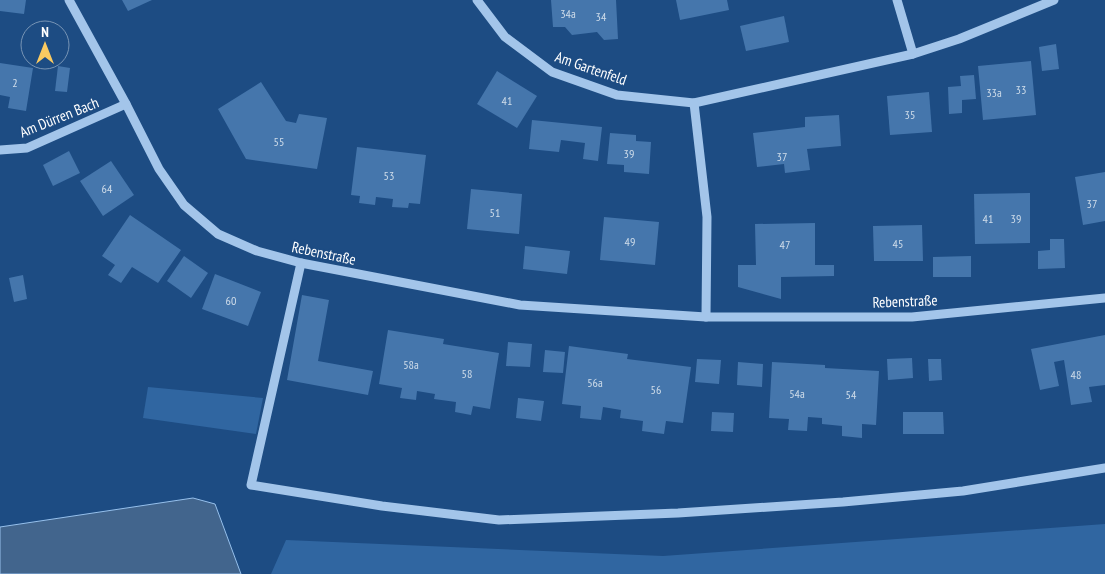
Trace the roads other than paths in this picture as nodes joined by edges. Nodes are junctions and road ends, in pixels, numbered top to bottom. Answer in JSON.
{"nodes":[{"id":1,"x":69,"y":0,"type":"edge"},
{"id":2,"x":477,"y":0,"type":"edge"},
{"id":3,"x":897,"y":0,"type":"edge"},
{"id":4,"x":1054,"y":0,"type":"edge"},
{"id":5,"x":913,"y":54,"type":"junction"},
{"id":6,"x":694,"y":103,"type":"junction"},
{"id":7,"x":126,"y":104,"type":"junction"},
{"id":8,"x":0,"y":150,"type":"edge"},
{"id":9,"x":301,"y":263,"type":"junction"},
{"id":10,"x":1105,"y":298,"type":"edge"},
{"id":11,"x":706,"y":317,"type":"junction"},
{"id":12,"x":1105,"y":468,"type":"edge"}],
"edges":[{"from":1,"to":7,"type":"street","name":"Rebenstraße"},
{"from":2,"to":6,"type":"street","name":"Am Gartenfeld"},
{"from":3,"to":5,"type":"street"},
{"from":4,"to":5,"type":"street","name":"Am Gartenfeld"},
{"from":5,"to":6,"type":"street","name":"Am Gartenfeld"},
{"from":6,"to":11,"type":"street"},
{"from":7,"to":8,"type":"street","name":"Am Dürren Bach"},
{"from":7,"to":9,"type":"street","name":"Rebenstraße"},
{"from":9,"to":11,"type":"street","name":"Rebenstraße"},
{"from":9,"to":12,"type":"street"},
{"from":10,"to":11,"type":"street","name":"Rebenstraße"}]}
